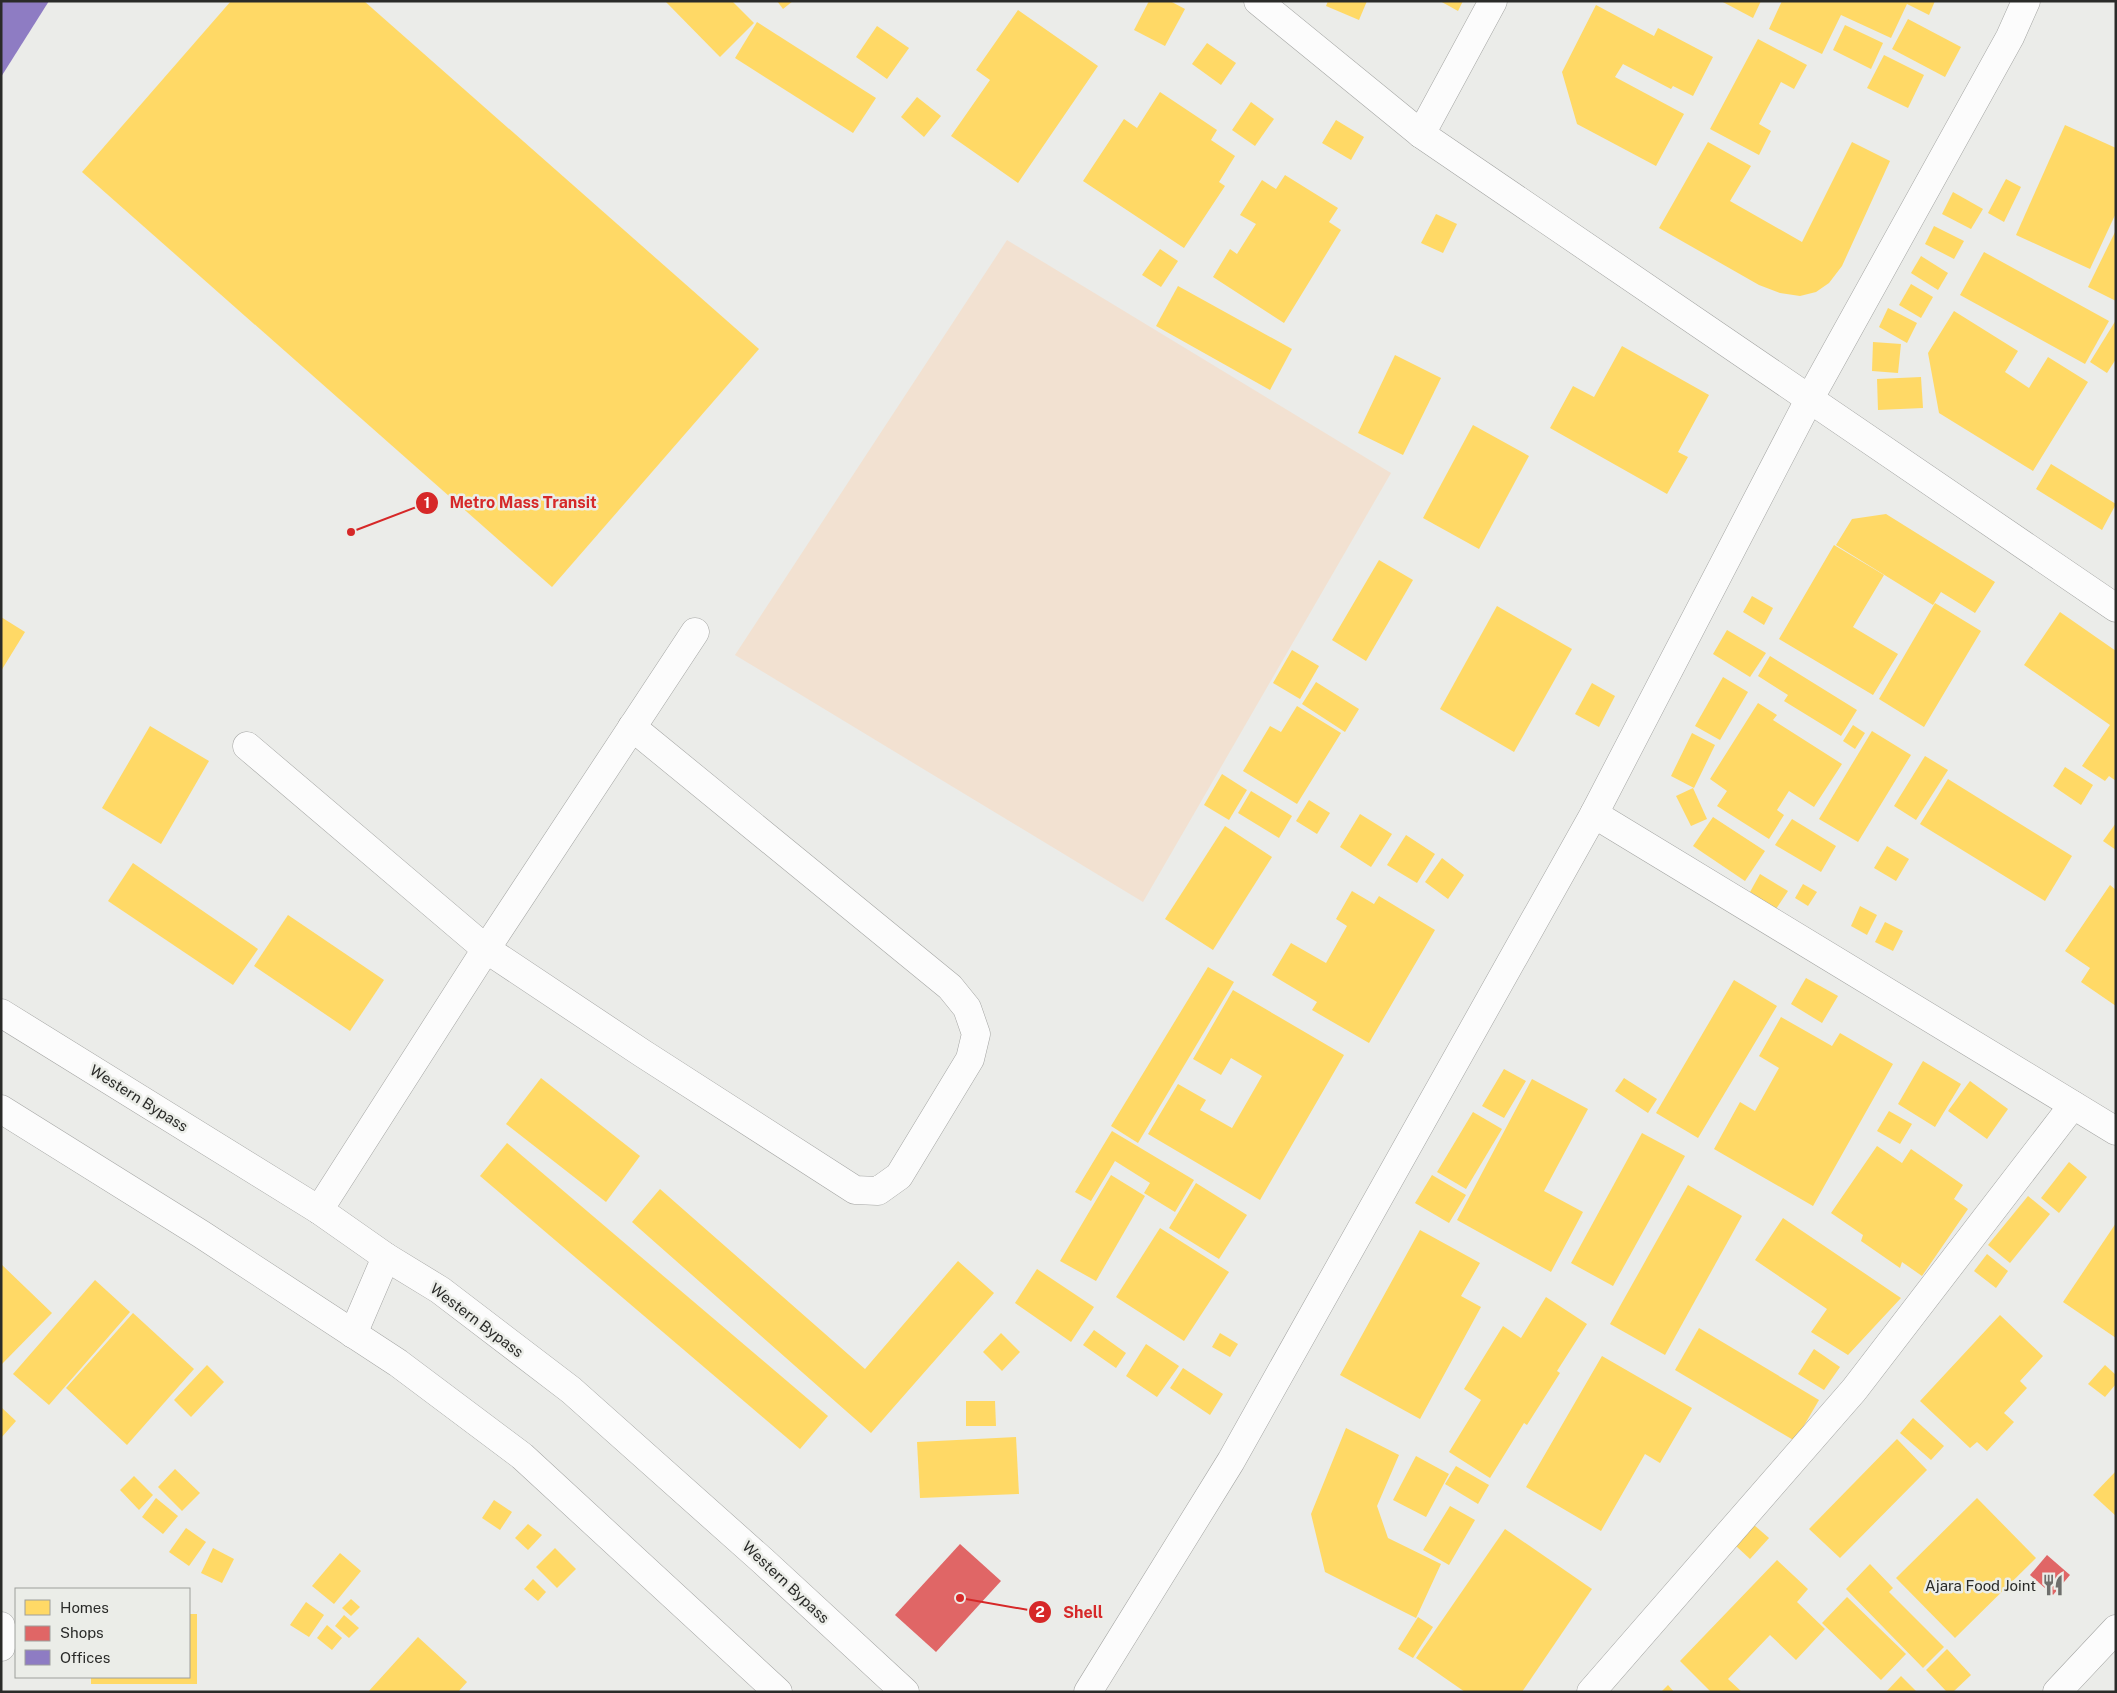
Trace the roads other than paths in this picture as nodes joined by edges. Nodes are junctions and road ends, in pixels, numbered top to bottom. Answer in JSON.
{"nodes":[{"id":1,"x":1258,"y":1,"type":"edge"},
{"id":2,"x":1493,"y":1,"type":"edge"},
{"id":3,"x":2026,"y":1,"type":"edge"},
{"id":4,"x":1420,"y":134,"type":"junction"},
{"id":5,"x":1810,"y":398,"type":"junction"},
{"id":6,"x":2116,"y":608,"type":"edge"},
{"id":7,"x":695,"y":632,"type":"dead end"},
{"id":8,"x":632,"y":727,"type":"junction"},
{"id":9,"x":246,"y":746,"type":"dead end"},
{"id":10,"x":1594,"y":814,"type":"junction"},
{"id":11,"x":486,"y":948,"type":"junction"},
{"id":12,"x":1,"y":1013,"type":"edge"},
{"id":13,"x":2073,"y":1106,"type":"junction"},
{"id":14,"x":1,"y":1109,"type":"edge"},
{"id":15,"x":2116,"y":1132,"type":"edge"},
{"id":16,"x":319,"y":1210,"type":"junction"},
{"id":17,"x":386,"y":1257,"type":"junction"},
{"id":18,"x":353,"y":1334,"type":"junction"},
{"id":19,"x":1,"y":1626,"type":"edge"},
{"id":20,"x":2116,"y":1629,"type":"edge"},
{"id":21,"x":1,"y":1648,"type":"edge"},
{"id":22,"x":777,"y":1691,"type":"edge"},
{"id":23,"x":905,"y":1692,"type":"edge"},
{"id":24,"x":1088,"y":1692,"type":"edge"},
{"id":25,"x":1591,"y":1692,"type":"edge"},
{"id":26,"x":2057,"y":1692,"type":"edge"}],
"edges":[{"from":1,"to":4,"type":"main road"},
{"from":2,"to":4,"type":"main road"},
{"from":3,"to":5,"type":"main road"},
{"from":4,"to":5,"type":"main road"},
{"from":5,"to":6,"type":"main road"},
{"from":5,"to":10,"type":"main road"},
{"from":7,"to":8,"type":"main road"},
{"from":8,"to":11,"type":"main road"},
{"from":8,"to":11,"type":"main road"},
{"from":9,"to":11,"type":"main road"},
{"from":10,"to":13,"type":"main road"},
{"from":10,"to":24,"type":"main road"},
{"from":11,"to":16,"type":"main road"},
{"from":12,"to":16,"type":"main road","name":"Western Bypass"},
{"from":13,"to":15,"type":"main road"},
{"from":13,"to":25,"type":"main road"},
{"from":14,"to":18,"type":"main road"},
{"from":16,"to":17,"type":"main road","name":"Western Bypass"},
{"from":17,"to":18,"type":"main road"},
{"from":17,"to":23,"type":"main road","name":"Western Bypass"},
{"from":18,"to":22,"type":"main road"},
{"from":19,"to":21,"type":"main road"},
{"from":20,"to":26,"type":"main road"}]}
